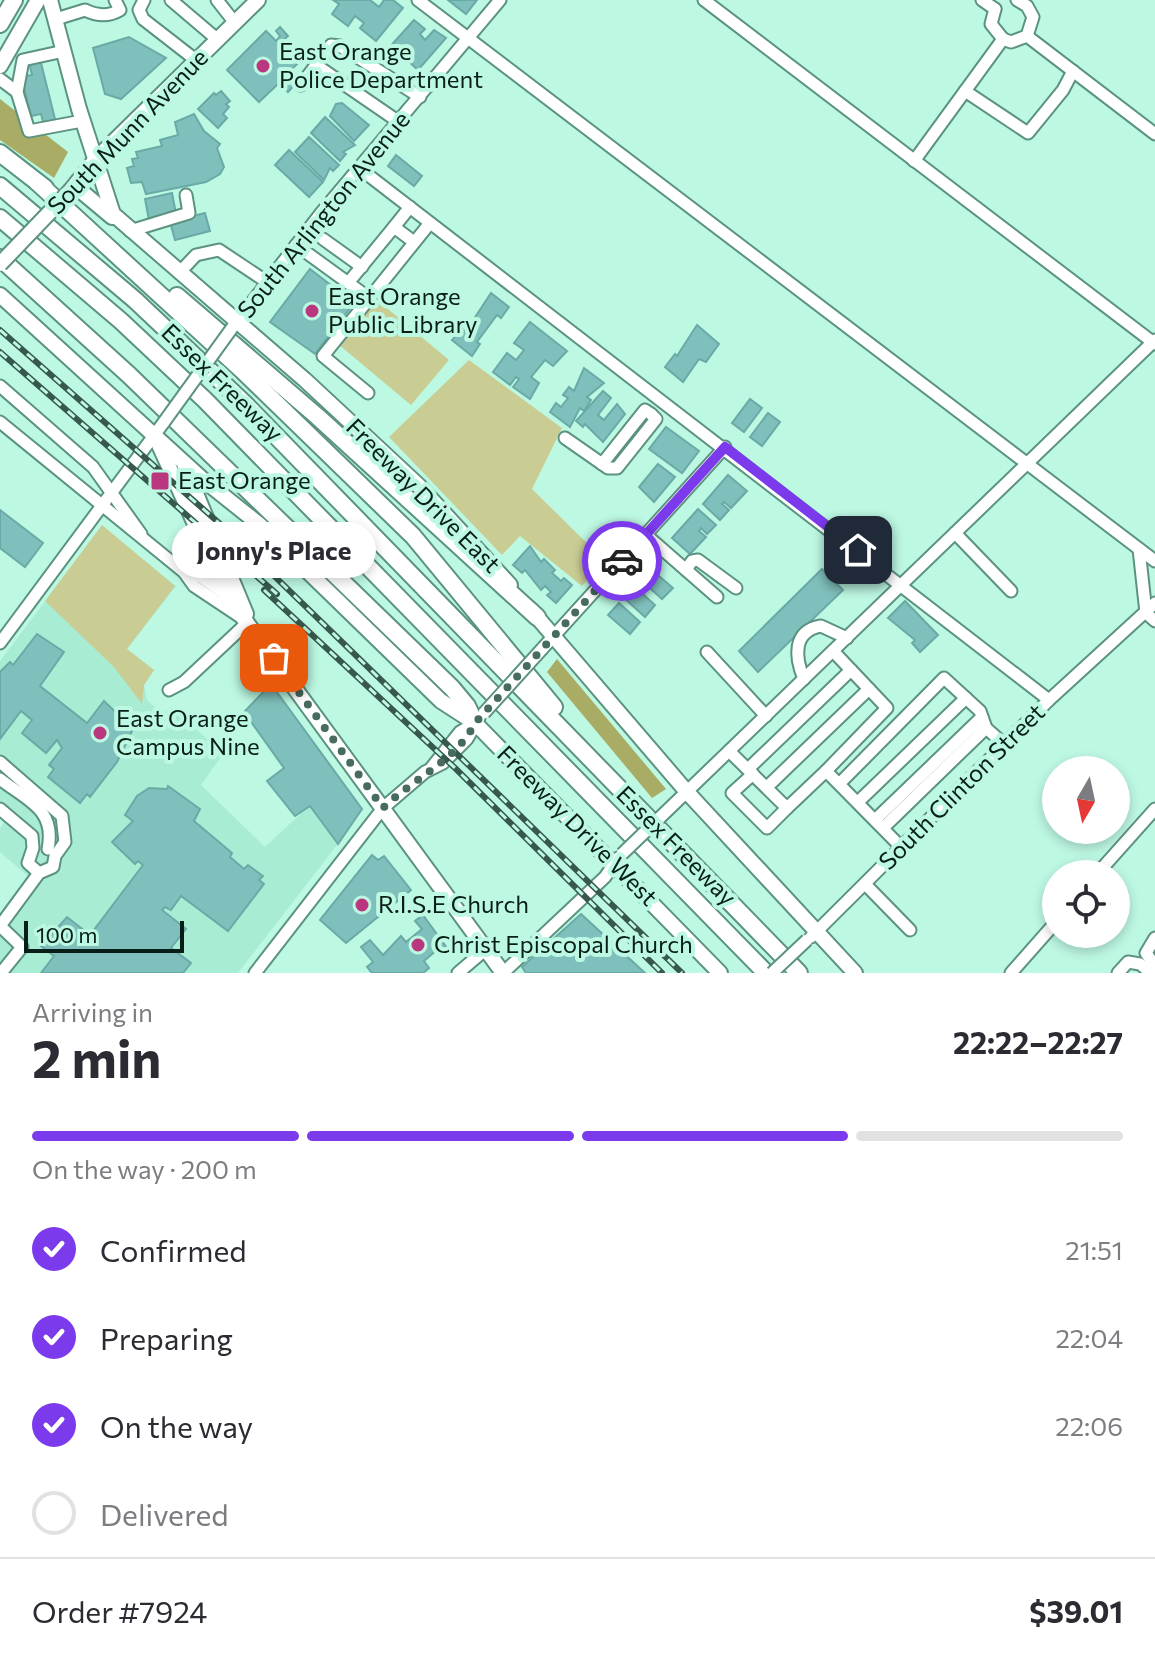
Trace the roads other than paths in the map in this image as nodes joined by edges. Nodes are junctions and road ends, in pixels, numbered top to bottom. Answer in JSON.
{"nodes":[{"id":1,"x":14,"y":0,"type":"edge"},
{"id":2,"x":38,"y":0,"type":"edge"},
{"id":3,"x":50,"y":0,"type":"edge"},
{"id":4,"x":115,"y":0,"type":"edge"},
{"id":5,"x":144,"y":0,"type":"edge"},
{"id":6,"x":171,"y":0,"type":"edge"},
{"id":7,"x":217,"y":0,"type":"edge"},
{"id":8,"x":258,"y":0,"type":"edge"},
{"id":9,"x":418,"y":0,"type":"edge"},
{"id":10,"x":500,"y":0,"type":"edge"},
{"id":11,"x":704,"y":0,"type":"edge"},
{"id":12,"x":982,"y":0,"type":"edge"},
{"id":13,"x":1007,"y":0,"type":"edge"},
{"id":14,"x":1021,"y":1,"type":"edge"},
{"id":15,"x":84,"y":5,"type":"edge"},
{"id":16,"x":230,"y":5,"type":"edge"},
{"id":17,"x":995,"y":9,"type":"junction"},
{"id":18,"x":56,"y":19,"type":"junction"},
{"id":19,"x":235,"y":23,"type":"junction"},
{"id":20,"x":0,"y":24,"type":"edge"},
{"id":21,"x":1027,"y":36,"type":"junction"},
{"id":22,"x":468,"y":39,"type":"junction"},
{"id":23,"x":1003,"y":39,"type":"junction"},
{"id":24,"x":218,"y":40,"type":"junction"},
{"id":25,"x":64,"y":51,"type":"junction"},
{"id":26,"x":197,"y":61,"type":"junction"},
{"id":27,"x":316,"y":65,"type":"junction"},
{"id":28,"x":0,"y":66,"type":"edge"},
{"id":29,"x":1073,"y":71,"type":"junction"},
{"id":30,"x":0,"y":79,"type":"edge"},
{"id":31,"x":301,"y":85,"type":"dead end"},
{"id":32,"x":965,"y":91,"type":"junction"},
{"id":33,"x":17,"y":92,"type":"junction"},
{"id":34,"x":420,"y":97,"type":"junction"},
{"id":35,"x":82,"y":121,"type":"junction"},
{"id":36,"x":399,"y":122,"type":"junction"},
{"id":37,"x":1155,"y":134,"type":"edge"},
{"id":38,"x":0,"y":153,"type":"edge"},
{"id":39,"x":96,"y":159,"type":"junction"},
{"id":40,"x":914,"y":161,"type":"junction"},
{"id":41,"x":359,"y":168,"type":"junction"},
{"id":42,"x":37,"y":182,"type":"junction"},
{"id":43,"x":0,"y":186,"type":"edge"},
{"id":44,"x":73,"y":188,"type":"junction"},
{"id":45,"x":186,"y":195,"type":"dead end"},
{"id":46,"x":410,"y":207,"type":"junction"},
{"id":47,"x":0,"y":218,"type":"edge"},
{"id":48,"x":430,"y":223,"type":"junction"},
{"id":49,"x":394,"y":227,"type":"junction"},
{"id":50,"x":127,"y":229,"type":"junction"},
{"id":51,"x":323,"y":239,"type":"dead end"},
{"id":52,"x":414,"y":242,"type":"junction"},
{"id":53,"x":296,"y":245,"type":"junction"},
{"id":54,"x":0,"y":261,"type":"edge"},
{"id":55,"x":362,"y":267,"type":"junction"},
{"id":56,"x":179,"y":273,"type":"junction"},
{"id":57,"x":267,"y":282,"type":"junction"},
{"id":58,"x":348,"y":283,"type":"junction"},
{"id":59,"x":0,"y":295,"type":"edge"},
{"id":60,"x":369,"y":298,"type":"junction"},
{"id":61,"x":234,"y":325,"type":"junction"},
{"id":62,"x":1154,"y":342,"type":"edge"},
{"id":63,"x":0,"y":386,"type":"edge"},
{"id":64,"x":368,"y":393,"type":"dead end"},
{"id":65,"x":663,"y":400,"type":"junction"},
{"id":66,"x":651,"y":414,"type":"junction"},
{"id":67,"x":0,"y":422,"type":"edge"},
{"id":68,"x":159,"y":428,"type":"junction"},
{"id":69,"x":565,"y":438,"type":"dead end"},
{"id":70,"x":725,"y":447,"type":"junction"},
{"id":71,"x":182,"y":459,"type":"junction"},
{"id":72,"x":1025,"y":461,"type":"junction"},
{"id":73,"x":602,"y":464,"type":"junction"},
{"id":74,"x":112,"y":491,"type":"junction"},
{"id":75,"x":100,"y":507,"type":"junction"},
{"id":76,"x":955,"y":533,"type":"junction"},
{"id":77,"x":646,"y":535,"type":"junction"},
{"id":78,"x":146,"y":542,"type":"junction"},
{"id":79,"x":1139,"y":548,"type":"junction"},
{"id":80,"x":1155,"y":561,"type":"edge"},
{"id":81,"x":686,"y":570,"type":"junction"},
{"id":82,"x":184,"y":572,"type":"junction"},
{"id":83,"x":903,"y":584,"type":"junction"},
{"id":84,"x":736,"y":588,"type":"dead end"},
{"id":85,"x":1011,"y":591,"type":"dead end"},
{"id":86,"x":228,"y":597,"type":"junction"},
{"id":87,"x":717,"y":597,"type":"dead end"},
{"id":88,"x":1155,"y":603,"type":"edge"},
{"id":89,"x":537,"y":617,"type":"junction"},
{"id":90,"x":1150,"y":617,"type":"edge"},
{"id":91,"x":248,"y":622,"type":"junction"},
{"id":92,"x":554,"y":636,"type":"junction"},
{"id":93,"x":847,"y":638,"type":"junction"},
{"id":94,"x":0,"y":643,"type":"edge"},
{"id":95,"x":833,"y":651,"type":"junction"},
{"id":96,"x":707,"y":652,"type":"dead end"},
{"id":97,"x":851,"y":670,"type":"junction"},
{"id":98,"x":804,"y":679,"type":"junction"},
{"id":99,"x":869,"y":689,"type":"junction"},
{"id":100,"x":169,"y":690,"type":"dead end"},
{"id":101,"x":966,"y":698,"type":"junction"},
{"id":102,"x":1049,"y":700,"type":"junction"},
{"id":103,"x":887,"y":708,"type":"junction"},
{"id":104,"x":766,"y":716,"type":"junction"},
{"id":105,"x":480,"y":718,"type":"junction"},
{"id":106,"x":901,"y":721,"type":"junction"},
{"id":107,"x":984,"y":722,"type":"junction"},
{"id":108,"x":1004,"y":744,"type":"junction"},
{"id":109,"x":729,"y":751,"type":"junction"},
{"id":110,"x":0,"y":762,"type":"edge"},
{"id":111,"x":750,"y":771,"type":"junction"},
{"id":112,"x":826,"y":771,"type":"junction"},
{"id":113,"x":0,"y":779,"type":"edge"},
{"id":114,"x":840,"y":783,"type":"junction"},
{"id":115,"x":767,"y":787,"type":"junction"},
{"id":116,"x":687,"y":792,"type":"junction"},
{"id":117,"x":627,"y":797,"type":"junction"},
{"id":118,"x":859,"y":801,"type":"junction"},
{"id":119,"x":383,"y":808,"type":"junction"},
{"id":120,"x":787,"y":808,"type":"junction"},
{"id":121,"x":0,"y":809,"type":"edge"},
{"id":122,"x":1155,"y":809,"type":"edge"},
{"id":123,"x":880,"y":823,"type":"junction"},
{"id":124,"x":33,"y":848,"type":"junction"},
{"id":125,"x":902,"y":848,"type":"junction"},
{"id":126,"x":51,"y":853,"type":"junction"},
{"id":127,"x":618,"y":859,"type":"junction"},
{"id":128,"x":1109,"y":860,"type":"edge"},
{"id":129,"x":39,"y":873,"type":"junction"},
{"id":130,"x":865,"y":884,"type":"junction"},
{"id":131,"x":0,"y":926,"type":"edge"},
{"id":132,"x":910,"y":930,"type":"dead end"},
{"id":133,"x":811,"y":936,"type":"junction"},
{"id":134,"x":1155,"y":938,"type":"edge"},
{"id":135,"x":1042,"y":941,"type":"edge"},
{"id":136,"x":486,"y":949,"type":"junction"},
{"id":137,"x":1151,"y":962,"type":"edge"},
{"id":138,"x":1019,"y":971,"type":"edge"},
{"id":139,"x":1,"y":973,"type":"edge"},
{"id":140,"x":255,"y":973,"type":"edge"},
{"id":141,"x":458,"y":973,"type":"edge"},
{"id":142,"x":503,"y":973,"type":"edge"},
{"id":143,"x":720,"y":973,"type":"edge"},
{"id":144,"x":769,"y":973,"type":"edge"},
{"id":145,"x":799,"y":973,"type":"edge"},
{"id":146,"x":855,"y":973,"type":"edge"},
{"id":147,"x":1118,"y":973,"type":"edge"},
{"id":148,"x":1151,"y":973,"type":"edge"}],
"edges":[{"from":1,"to":20,"type":"highway"},
{"from":2,"to":28,"type":"main road"},
{"from":3,"to":18,"type":"main road","name":"Freeway Drive East"},
{"from":4,"to":15,"type":"street"},
{"from":5,"to":26,"type":"street"},
{"from":6,"to":24,"type":"street"},
{"from":7,"to":16,"type":"street"},
{"from":8,"to":19,"type":"main road","name":"South Munn Avenue"},
{"from":9,"to":22,"type":"street"},
{"from":10,"to":22,"type":"street","name":"South Arlington Avenue"},
{"from":11,"to":40,"type":"street"},
{"from":12,"to":17,"type":"street"},
{"from":13,"to":17,"type":"street"},
{"from":14,"to":21,"type":"street"},
{"from":15,"to":18,"type":"street"},
{"from":16,"to":19,"type":"street"},
{"from":17,"to":23,"type":"street"},
{"from":18,"to":25,"type":"main road","name":"Freeway Drive East"},
{"from":19,"to":24,"type":"main road","name":"South Munn Avenue"},
{"from":21,"to":23,"type":"street"},
{"from":21,"to":29,"type":"street"},
{"from":22,"to":34,"type":"street","name":"South Arlington Avenue"},
{"from":22,"to":72,"type":"street"},
{"from":23,"to":32,"type":"street"},
{"from":24,"to":26,"type":"main road","name":"South Munn Avenue"},
{"from":25,"to":33,"type":"street"},
{"from":25,"to":35,"type":"main road","name":"Freeway Drive East"},
{"from":26,"to":39,"type":"main road","name":"South Munn Avenue"},
{"from":27,"to":31,"type":"street"},
{"from":27,"to":34,"type":"street"},
{"from":27,"to":36,"type":"street"},
{"from":29,"to":32,"type":"street"},
{"from":29,"to":37,"type":"street"},
{"from":30,"to":33,"type":"street"},
{"from":32,"to":40,"type":"street"},
{"from":33,"to":35,"type":"street"},
{"from":34,"to":36,"type":"street","name":"South Arlington Avenue"},
{"from":35,"to":39,"type":"main road","name":"Freeway Drive East"},
{"from":36,"to":41,"type":"street","name":"South Arlington Avenue"},
{"from":38,"to":42,"type":"highway"},
{"from":39,"to":44,"type":"main road","name":"South Munn Avenue"},
{"from":39,"to":50,"type":"main road","name":"Freeway Drive East"},
{"from":40,"to":62,"type":"street"},
{"from":41,"to":46,"type":"street"},
{"from":41,"to":53,"type":"street","name":"South Arlington Avenue"},
{"from":42,"to":89,"type":"highway"},
{"from":42,"to":117,"type":"highway"},
{"from":43,"to":117,"type":"highway","name":"Essex Freeway"},
{"from":44,"to":50,"type":"main road"},
{"from":44,"to":54,"type":"main road","name":"South Munn Avenue","bridge":true},
{"from":45,"to":50,"type":"street"},
{"from":46,"to":48,"type":"street"},
{"from":46,"to":49,"type":"street"},
{"from":47,"to":144,"type":"highway","name":"Essex Freeway"},
{"from":48,"to":52,"type":"street"},
{"from":48,"to":65,"type":"street"},
{"from":49,"to":52,"type":"street"},
{"from":49,"to":55,"type":"street"},
{"from":50,"to":56,"type":"main road","name":"Freeway Drive East"},
{"from":51,"to":55,"type":"street"},
{"from":52,"to":60,"type":"street"},
{"from":53,"to":57,"type":"street","name":"South Arlington Avenue"},
{"from":53,"to":58,"type":"street"},
{"from":54,"to":105,"type":"highway"},
{"from":55,"to":58,"type":"street"},
{"from":56,"to":57,"type":"street"},
{"from":56,"to":61,"type":"main road","name":"Freeway Drive East"},
{"from":57,"to":61,"type":"street","name":"South Arlington Avenue"},
{"from":58,"to":60,"type":"street"},
{"from":59,"to":68,"type":"main road","name":"Freeway Drive West"},
{"from":60,"to":64,"type":"street"},
{"from":61,"to":68,"type":"street","name":"South Arlington Avenue","bridge":true},
{"from":61,"to":89,"type":"main road","name":"Freeway Drive East"},
{"from":62,"to":72,"type":"street"},
{"from":63,"to":74,"type":"street"},
{"from":65,"to":66,"type":"street"},
{"from":65,"to":70,"type":"street"},
{"from":66,"to":73,"type":"street"},
{"from":66,"to":73,"type":"street"},
{"from":67,"to":75,"type":"street"},
{"from":68,"to":71,"type":"main road","name":"Freeway Drive West"},
{"from":68,"to":74,"type":"street","name":"South Arlington Avenue"},
{"from":68,"to":86,"type":"main road"},
{"from":69,"to":73,"type":"street"},
{"from":70,"to":77,"type":"street"},
{"from":70,"to":83,"type":"street"},
{"from":71,"to":91,"type":"main road"},
{"from":71,"to":105,"type":"main road","name":"Freeway Drive West"},
{"from":72,"to":76,"type":"street"},
{"from":72,"to":79,"type":"street"},
{"from":74,"to":75,"type":"street","name":"South Arlington Avenue"},
{"from":74,"to":78,"type":"street"},
{"from":75,"to":78,"type":"street"},
{"from":75,"to":94,"type":"street","name":"South Arlington Avenue"},
{"from":76,"to":83,"type":"street"},
{"from":76,"to":85,"type":"street"},
{"from":77,"to":81,"type":"street"},
{"from":77,"to":92,"type":"street"},
{"from":78,"to":82,"type":"street"},
{"from":79,"to":80,"type":"street"},
{"from":79,"to":90,"type":"street"},
{"from":81,"to":84,"type":"street"},
{"from":81,"to":87,"type":"street"},
{"from":82,"to":86,"type":"street"},
{"from":82,"to":91,"type":"street"},
{"from":83,"to":93,"type":"street"},
{"from":83,"to":102,"type":"street"},
{"from":86,"to":91,"type":"main road"},
{"from":88,"to":90,"type":"street","name":"South Clinton Street"},
{"from":89,"to":92,"type":"main road","name":"Freeway Drive East"},
{"from":90,"to":102,"type":"street","name":"South Clinton Street"},
{"from":91,"to":100,"type":"street"},
{"from":91,"to":119,"type":"main road"},
{"from":92,"to":105,"type":"street","bridge":true},
{"from":92,"to":116,"type":"main road","name":"Freeway Drive East"},
{"from":93,"to":95,"type":"street"},
{"from":93,"to":98,"type":"street"},
{"from":95,"to":97,"type":"street"},
{"from":95,"to":98,"type":"street"},
{"from":96,"to":104,"type":"street"},
{"from":97,"to":99,"type":"street"},
{"from":97,"to":111,"type":"street"},
{"from":98,"to":104,"type":"street"},
{"from":99,"to":103,"type":"street"},
{"from":99,"to":115,"type":"street"},
{"from":101,"to":106,"type":"street"},
{"from":101,"to":107,"type":"street"},
{"from":101,"to":118,"type":"street"},
{"from":102,"to":108,"type":"street","name":"South Clinton Street"},
{"from":103,"to":106,"type":"street"},
{"from":103,"to":112,"type":"street"},
{"from":104,"to":109,"type":"street"},
{"from":105,"to":119,"type":"street"},
{"from":105,"to":127,"type":"main road","name":"Freeway Drive West"},
{"from":106,"to":114,"type":"street"},
{"from":107,"to":108,"type":"street"},
{"from":107,"to":123,"type":"street"},
{"from":108,"to":125,"type":"street","name":"South Clinton Street"},
{"from":109,"to":111,"type":"street"},
{"from":109,"to":116,"type":"street"},
{"from":110,"to":126,"type":"street"},
{"from":111,"to":115,"type":"street"},
{"from":111,"to":120,"type":"street"},
{"from":112,"to":114,"type":"street"},
{"from":112,"to":120,"type":"street"},
{"from":113,"to":126,"type":"street"},
{"from":114,"to":118,"type":"street"},
{"from":115,"to":120,"type":"street"},
{"from":116,"to":127,"type":"street","bridge":true},
{"from":116,"to":133,"type":"main road","name":"Freeway Drive East"},
{"from":117,"to":145,"type":"highway","name":"Essex Freeway"},
{"from":118,"to":123,"type":"street"},
{"from":119,"to":136,"type":"main road"},
{"from":119,"to":140,"type":"street"},
{"from":121,"to":124,"type":"street"},
{"from":122,"to":128,"type":"street"},
{"from":123,"to":125,"type":"street"},
{"from":124,"to":126,"type":"street"},
{"from":124,"to":129,"type":"street"},
{"from":125,"to":130,"type":"street","name":"South Clinton Street"},
{"from":126,"to":129,"type":"street"},
{"from":127,"to":142,"type":"street"},
{"from":127,"to":143,"type":"main road","name":"Freeway Drive West"},
{"from":129,"to":131,"type":"street"},
{"from":130,"to":132,"type":"street"},
{"from":130,"to":133,"type":"street","name":"South Clinton Street"},
{"from":131,"to":139,"type":"street"},
{"from":133,"to":144,"type":"street","name":"South Clinton Street","bridge":true},
{"from":133,"to":146,"type":"main road","name":"Freeway Drive East"},
{"from":134,"to":137,"type":"street"},
{"from":135,"to":138,"type":"street"},
{"from":136,"to":141,"type":"street"},
{"from":136,"to":142,"type":"main road"},
{"from":147,"to":148,"type":"street"}]}
